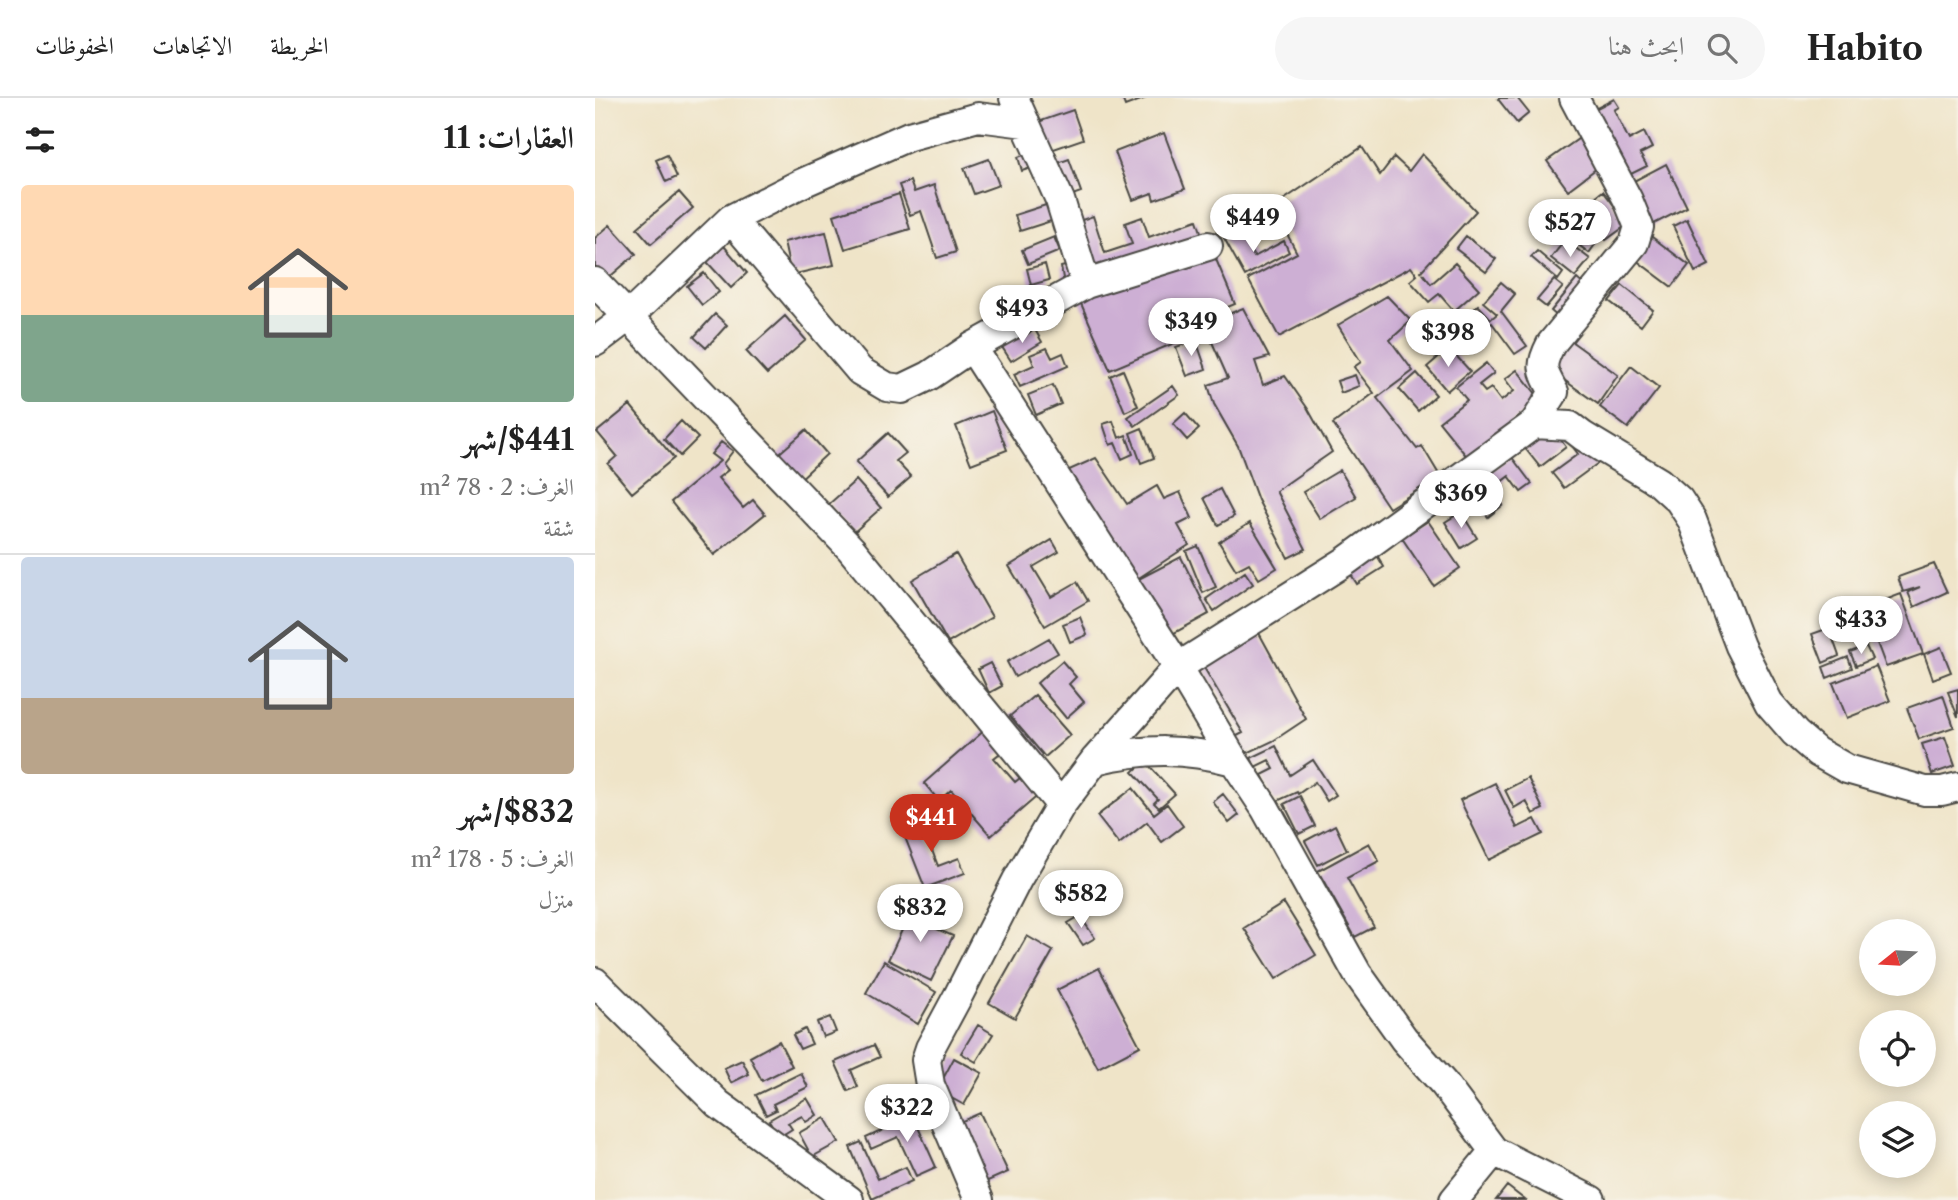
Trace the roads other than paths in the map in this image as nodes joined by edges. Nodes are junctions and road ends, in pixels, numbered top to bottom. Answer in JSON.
{"nodes":[{"id":1,"x":1574,"y":98,"type":"edge"},
{"id":2,"x":1020,"y":111,"type":"edge"},
{"id":3,"x":731,"y":219,"type":"junction"},
{"id":4,"x":1208,"y":246,"type":"dead end"},
{"id":5,"x":595,"y":282,"type":"edge"},
{"id":6,"x":1086,"y":284,"type":"junction"},
{"id":7,"x":628,"y":317,"type":"junction"},
{"id":8,"x":595,"y":342,"type":"edge"},
{"id":9,"x":972,"y":347,"type":"junction"},
{"id":10,"x":1534,"y":424,"type":"junction"},
{"id":11,"x":1178,"y":667,"type":"junction"},
{"id":12,"x":1095,"y":760,"type":"junction"},
{"id":13,"x":1234,"y":761,"type":"junction"},
{"id":14,"x":1958,"y":786,"type":"edge"},
{"id":15,"x":1061,"y":805,"type":"junction"},
{"id":16,"x":595,"y":982,"type":"edge"},
{"id":17,"x":1494,"y":1151,"type":"junction"},
{"id":18,"x":849,"y":1200,"type":"edge"},
{"id":19,"x":979,"y":1200,"type":"edge"},
{"id":20,"x":1454,"y":1200,"type":"edge"},
{"id":21,"x":1591,"y":1200,"type":"edge"}],
"edges":[{"from":1,"to":10,"type":"street"},
{"from":2,"to":3,"type":"street"},
{"from":2,"to":6,"type":"street"},
{"from":3,"to":7,"type":"street"},
{"from":3,"to":9,"type":"street"},
{"from":4,"to":6,"type":"street"},
{"from":5,"to":7,"type":"street"},
{"from":6,"to":9,"type":"street"},
{"from":7,"to":8,"type":"street"},
{"from":7,"to":15,"type":"street"},
{"from":9,"to":11,"type":"street"},
{"from":10,"to":11,"type":"street"},
{"from":10,"to":14,"type":"street"},
{"from":11,"to":12,"type":"street"},
{"from":11,"to":13,"type":"street"},
{"from":12,"to":13,"type":"street"},
{"from":12,"to":15,"type":"street"},
{"from":13,"to":17,"type":"street"},
{"from":15,"to":19,"type":"street"},
{"from":16,"to":18,"type":"street"},
{"from":17,"to":20,"type":"street"},
{"from":17,"to":21,"type":"street"}]}
